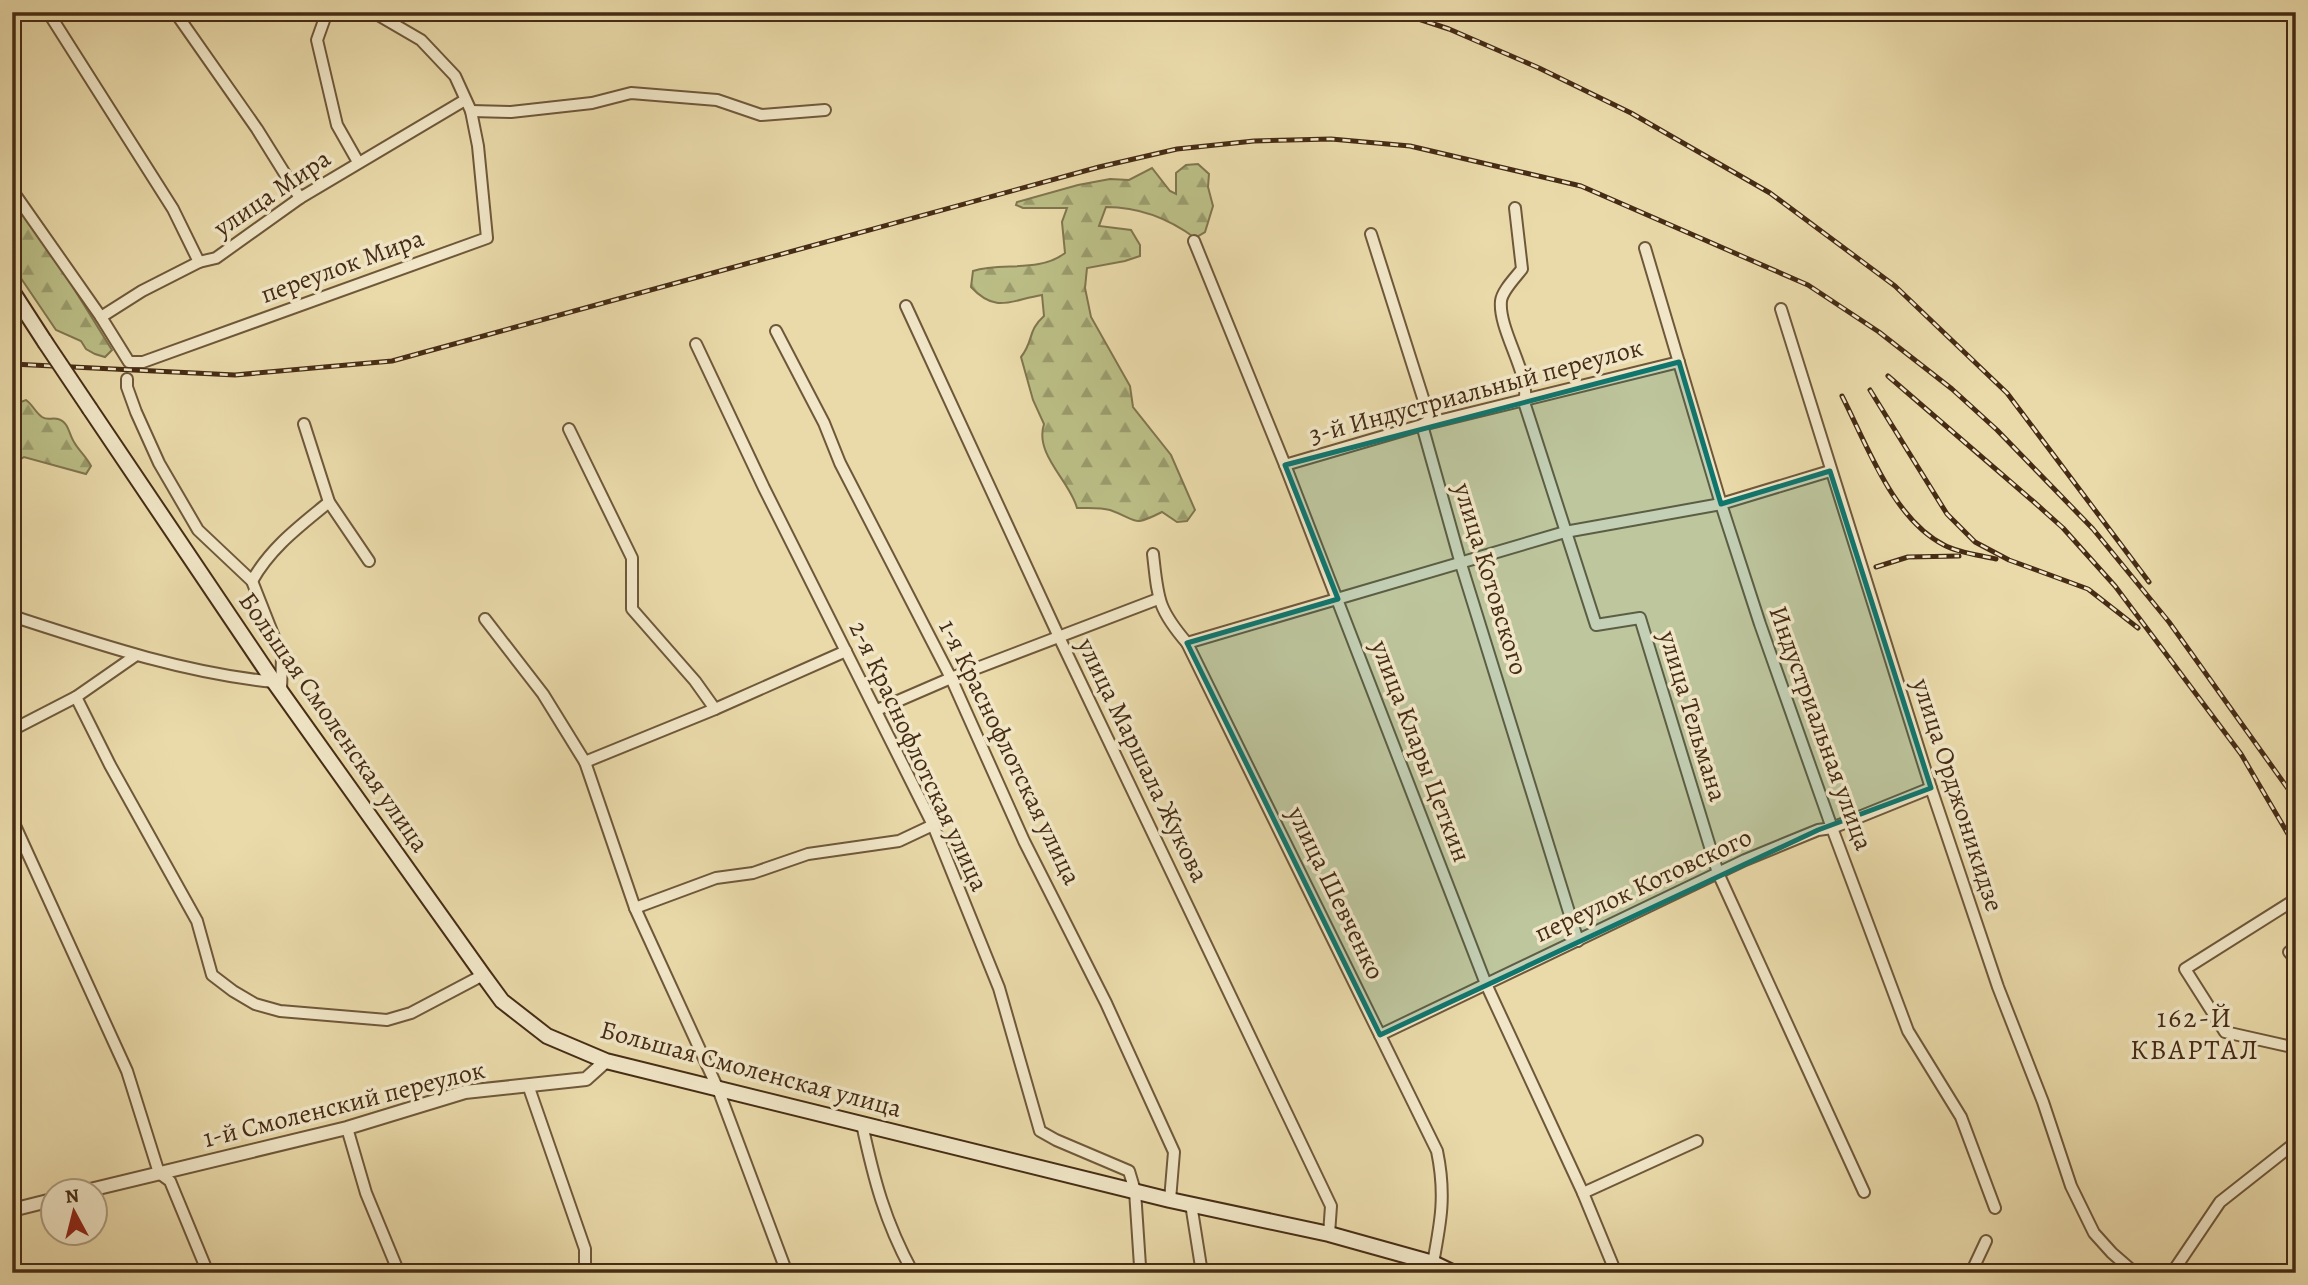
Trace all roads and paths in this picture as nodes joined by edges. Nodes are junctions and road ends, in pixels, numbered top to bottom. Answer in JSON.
{"nodes":[{"id":1,"x":48,"y":12,"type":"edge"},
{"id":2,"x":175,"y":12,"type":"edge"},
{"id":3,"x":327,"y":12,"type":"edge"},
{"id":4,"x":373,"y":12,"type":"edge"},
{"id":5,"x":466,"y":100,"type":"junction"},
{"id":6,"x":825,"y":110,"type":"dead end"},
{"id":7,"x":471,"y":111,"type":"junction"},
{"id":8,"x":358,"y":162,"type":"junction"},
{"id":9,"x":12,"y":190,"type":"edge"},
{"id":10,"x":300,"y":198,"type":"junction"},
{"id":11,"x":1515,"y":208,"type":"dead end"},
{"id":12,"x":1371,"y":234,"type":"dead end"},
{"id":13,"x":1194,"y":241,"type":"dead end"},
{"id":14,"x":1645,"y":248,"type":"dead end"},
{"id":15,"x":199,"y":262,"type":"junction"},
{"id":16,"x":12,"y":291,"type":"edge"},
{"id":17,"x":906,"y":306,"type":"dead end"},
{"id":18,"x":1781,"y":309,"type":"dead end"},
{"id":19,"x":101,"y":317,"type":"junction"},
{"id":20,"x":776,"y":331,"type":"dead end"},
{"id":21,"x":696,"y":344,"type":"dead end"},
{"id":22,"x":1679,"y":362,"type":"junction"},
{"id":23,"x":127,"y":379,"type":"dead end"},
{"id":24,"x":1524,"y":402,"type":"junction"},
{"id":25,"x":304,"y":424,"type":"dead end"},
{"id":26,"x":1422,"y":425,"type":"junction"},
{"id":27,"x":569,"y":429,"type":"dead end"},
{"id":28,"x":1285,"y":465,"type":"junction"},
{"id":29,"x":1830,"y":471,"type":"junction"},
{"id":30,"x":330,"y":502,"type":"junction"},
{"id":31,"x":1721,"y":504,"type":"junction"},
{"id":32,"x":1565,"y":531,"type":"junction"},
{"id":33,"x":1153,"y":554,"type":"dead end"},
{"id":34,"x":369,"y":561,"type":"dead end"},
{"id":35,"x":1461,"y":564,"type":"junction"},
{"id":36,"x":252,"y":581,"type":"junction"},
{"id":37,"x":1338,"y":599,"type":"junction"},
{"id":38,"x":1158,"y":600,"type":"junction"},
{"id":39,"x":12,"y":616,"type":"edge"},
{"id":40,"x":485,"y":619,"type":"dead end"},
{"id":41,"x":1059,"y":637,"type":"junction"},
{"id":42,"x":1187,"y":643,"type":"junction"},
{"id":43,"x":846,"y":651,"type":"junction"},
{"id":44,"x":135,"y":656,"type":"junction"},
{"id":45,"x":951,"y":678,"type":"junction"},
{"id":46,"x":277,"y":687,"type":"junction"},
{"id":47,"x":76,"y":696,"type":"junction"},
{"id":48,"x":715,"y":709,"type":"junction"},
{"id":49,"x":877,"y":710,"type":"junction"},
{"id":50,"x":12,"y":730,"type":"edge"},
{"id":51,"x":585,"y":762,"type":"junction"},
{"id":52,"x":1931,"y":788,"type":"junction"},
{"id":53,"x":12,"y":819,"type":"edge"},
{"id":54,"x":933,"y":825,"type":"junction"},
{"id":55,"x":1832,"y":828,"type":"junction"},
{"id":56,"x":1718,"y":873,"type":"junction"},
{"id":57,"x":2296,"y":899,"type":"edge"},
{"id":58,"x":635,"y":908,"type":"junction"},
{"id":59,"x":1578,"y":941,"type":"junction"},
{"id":60,"x":483,"y":975,"type":"junction"},
{"id":61,"x":1486,"y":984,"type":"junction"},
{"id":62,"x":1380,"y":1035,"type":"junction"},
{"id":63,"x":2296,"y":1048,"type":"edge"},
{"id":64,"x":606,"y":1061,"type":"junction"},
{"id":65,"x":528,"y":1085,"type":"junction"},
{"id":66,"x":718,"y":1089,"type":"junction"},
{"id":67,"x":862,"y":1124,"type":"junction"},
{"id":68,"x":347,"y":1128,"type":"junction"},
{"id":69,"x":1697,"y":1141,"type":"dead end"},
{"id":70,"x":2296,"y":1142,"type":"edge"},
{"id":71,"x":159,"y":1173,"type":"junction"},
{"id":72,"x":108,"y":1186,"type":"edge"},
{"id":73,"x":1135,"y":1191,"type":"junction"},
{"id":74,"x":1864,"y":1192,"type":"dead end"},
{"id":75,"x":1583,"y":1193,"type":"junction"},
{"id":76,"x":1170,"y":1200,"type":"junction"},
{"id":77,"x":38,"y":1204,"type":"edge"},
{"id":78,"x":1191,"y":1204,"type":"junction"},
{"id":79,"x":1994,"y":1208,"type":"dead end"},
{"id":80,"x":12,"y":1210,"type":"edge"},
{"id":81,"x":1329,"y":1234,"type":"junction"},
{"id":82,"x":1986,"y":1241,"type":"dead end"},
{"id":83,"x":1433,"y":1263,"type":"junction"},
{"id":84,"x":208,"y":1273,"type":"edge"},
{"id":85,"x":399,"y":1273,"type":"edge"},
{"id":86,"x":585,"y":1273,"type":"edge"},
{"id":87,"x":787,"y":1273,"type":"edge"},
{"id":88,"x":913,"y":1273,"type":"edge"},
{"id":89,"x":1142,"y":1273,"type":"edge"},
{"id":90,"x":1202,"y":1273,"type":"edge"},
{"id":91,"x":1454,"y":1273,"type":"edge"},
{"id":92,"x":1616,"y":1273,"type":"edge"},
{"id":93,"x":1971,"y":1273,"type":"edge"},
{"id":94,"x":2135,"y":1273,"type":"edge"},
{"id":95,"x":2172,"y":1273,"type":"edge"}],
"edges":[{"from":1,"to":15,"type":"street"},
{"from":2,"to":10,"type":"street"},
{"from":3,"to":8,"type":"street"},
{"from":4,"to":5,"type":"street","name":"переулок Мира"},
{"from":5,"to":7,"type":"street","name":"переулок Мира"},
{"from":5,"to":8,"type":"street","name":"улица Мира"},
{"from":6,"to":7,"type":"street"},
{"from":7,"to":19,"type":"street","name":"переулок Мира"},
{"from":8,"to":10,"type":"street","name":"улица Мира"},
{"from":9,"to":19,"type":"street"},
{"from":10,"to":15,"type":"street","name":"улица Мира"},
{"from":11,"to":24,"type":"street","name":"улица Тельмана"},
{"from":12,"to":26,"type":"street","name":"улица Котовского"},
{"from":13,"to":28,"type":"street","name":"улица Клары Цеткин"},
{"from":14,"to":22,"type":"street","name":"Индустриальная улица"},
{"from":15,"to":19,"type":"street","name":"улица Мира"},
{"from":16,"to":46,"type":"main road","name":"Большая Смоленская улица","bridge":true},
{"from":17,"to":41,"type":"street","name":"улица Маршала Жукова"},
{"from":18,"to":29,"type":"street","name":"улица Орджоникидзе"},
{"from":20,"to":45,"type":"street","name":"1-я Краснофлотская улица"},
{"from":21,"to":43,"type":"street","name":"2-я Краснофлотская улица"},
{"from":22,"to":24,"type":"street","name":"3-й Индустриальный переулок"},
{"from":22,"to":31,"type":"street","name":"Индустриальная улица"},
{"from":23,"to":36,"type":"street"},
{"from":24,"to":26,"type":"street","name":"3-й Индустриальный переулок"},
{"from":24,"to":32,"type":"street","name":"улица Тельмана"},
{"from":25,"to":30,"type":"street"},
{"from":26,"to":28,"type":"street","name":"3-й Индустриальный переулок"},
{"from":26,"to":35,"type":"street","name":"улица Котовского"},
{"from":27,"to":48,"type":"street"},
{"from":28,"to":37,"type":"street","name":"улица Клары Цеткин"},
{"from":29,"to":31,"type":"street"},
{"from":29,"to":52,"type":"street","name":"улица Орджоникидзе"},
{"from":30,"to":34,"type":"street"},
{"from":30,"to":36,"type":"street"},
{"from":31,"to":32,"type":"street"},
{"from":31,"to":55,"type":"street","name":"Индустриальная улица"},
{"from":32,"to":35,"type":"street"},
{"from":32,"to":56,"type":"street","name":"улица Тельмана"},
{"from":33,"to":38,"type":"street","name":"улица Шевченко"},
{"from":35,"to":37,"type":"street"},
{"from":35,"to":59,"type":"street","name":"улица Котовского"},
{"from":36,"to":46,"type":"street"},
{"from":37,"to":42,"type":"street"},
{"from":37,"to":61,"type":"street","name":"улица Клары Цеткин"},
{"from":38,"to":41,"type":"street"},
{"from":38,"to":42,"type":"street","name":"улица Шевченко"},
{"from":39,"to":44,"type":"street"},
{"from":40,"to":51,"type":"street"},
{"from":41,"to":45,"type":"street"},
{"from":41,"to":81,"type":"street","name":"улица Маршала Жукова"},
{"from":42,"to":62,"type":"street","name":"улица Шевченко"},
{"from":43,"to":48,"type":"street"},
{"from":43,"to":49,"type":"street","name":"2-я Краснофлотская улица"},
{"from":44,"to":46,"type":"street"},
{"from":44,"to":47,"type":"street"},
{"from":45,"to":49,"type":"street"},
{"from":45,"to":76,"type":"street","name":"1-я Краснофлотская улица"},
{"from":46,"to":60,"type":"main road","name":"Большая Смоленская улица"},
{"from":47,"to":50,"type":"street"},
{"from":47,"to":60,"type":"street"},
{"from":48,"to":51,"type":"street"},
{"from":49,"to":54,"type":"street","name":"2-я Краснофлотская улица"},
{"from":51,"to":58,"type":"street"},
{"from":52,"to":55,"type":"street","name":"переулок Котовского"},
{"from":52,"to":94,"type":"street","name":"улица Орджоникидзе"},
{"from":53,"to":71,"type":"street"},
{"from":54,"to":58,"type":"street"},
{"from":54,"to":73,"type":"street","name":"2-я Краснофлотская улица"},
{"from":55,"to":56,"type":"street","name":"переулок Котовского"},
{"from":55,"to":79,"type":"street","name":"Индустриальная улица"},
{"from":56,"to":59,"type":"street","name":"переулок Котовского"},
{"from":56,"to":74,"type":"street","name":"улица Тельмана"},
{"from":57,"to":63,"type":"street"},
{"from":58,"to":66,"type":"street"},
{"from":59,"to":61,"type":"street","name":"переулок Котовского"},
{"from":60,"to":64,"type":"main road","name":"Большая Смоленская улица"},
{"from":61,"to":62,"type":"street","name":"переулок Котовского"},
{"from":61,"to":75,"type":"street","name":"улица Клары Цеткин"},
{"from":62,"to":83,"type":"street","name":"улица Шевченко"},
{"from":64,"to":65,"type":"street","name":"1-й Смоленский переулок"},
{"from":64,"to":66,"type":"main road","name":"Большая Смоленская улица"},
{"from":65,"to":68,"type":"street","name":"1-й Смоленский переулок"},
{"from":65,"to":86,"type":"street"},
{"from":66,"to":67,"type":"main road","name":"Большая Смоленская улица"},
{"from":66,"to":87,"type":"street"},
{"from":67,"to":73,"type":"main road","name":"Большая Смоленская улица"},
{"from":67,"to":88,"type":"street"},
{"from":68,"to":71,"type":"street","name":"1-й Смоленский переулок"},
{"from":68,"to":85,"type":"street"},
{"from":69,"to":75,"type":"street"},
{"from":70,"to":95,"type":"street"},
{"from":71,"to":72,"type":"street","name":"1-й Смоленский переулок"},
{"from":71,"to":84,"type":"street"},
{"from":73,"to":76,"type":"main road","name":"Большая Смоленская улица"},
{"from":73,"to":89,"type":"street"},
{"from":75,"to":92,"type":"street","name":"улица Клары Цеткин"},
{"from":76,"to":78,"type":"main road","name":"Большая Смоленская улица"},
{"from":77,"to":80,"type":"street"},
{"from":78,"to":81,"type":"main road","name":"Большая Смоленская улица"},
{"from":78,"to":90,"type":"street"},
{"from":81,"to":83,"type":"main road","name":"Большая Смоленская улица"},
{"from":82,"to":93,"type":"street"},
{"from":83,"to":91,"type":"main road","name":"Большая Смоленская улица"}]}
